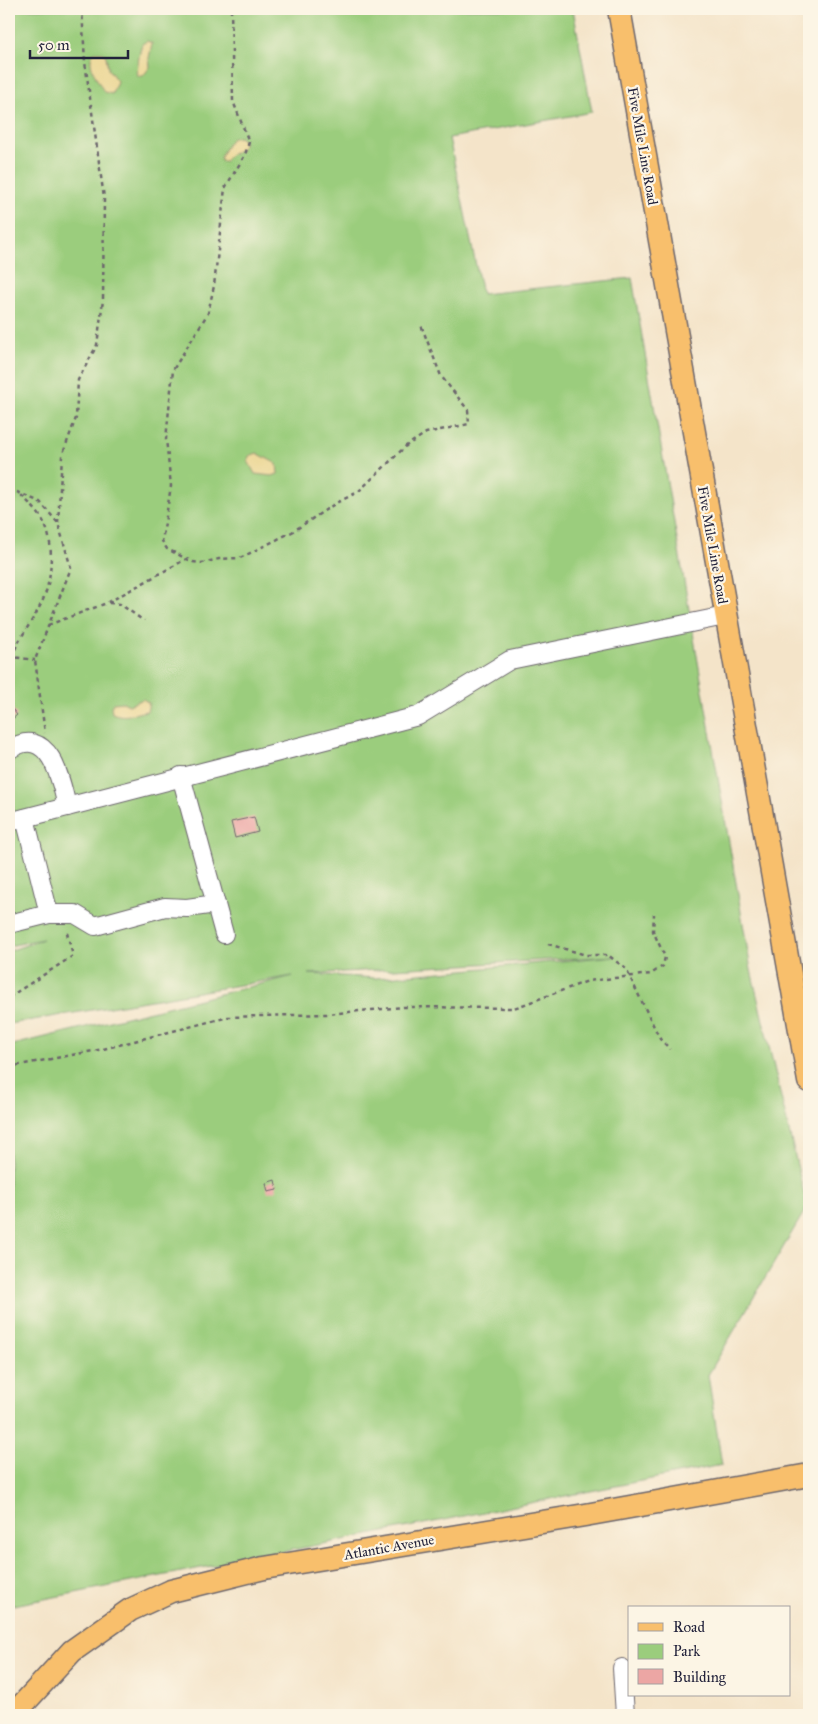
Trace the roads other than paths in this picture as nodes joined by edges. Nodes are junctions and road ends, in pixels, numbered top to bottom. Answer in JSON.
{"nodes":[{"id":1,"x":620,"y":9,"type":"edge"},
{"id":2,"x":725,"y":616,"type":"junction"},
{"id":3,"x":9,"y":750,"type":"edge"},
{"id":4,"x":181,"y":776,"type":"junction"},
{"id":5,"x":67,"y":807,"type":"junction"},
{"id":6,"x":17,"y":820,"type":"edge"},
{"id":7,"x":216,"y":904,"type":"junction"},
{"id":8,"x":56,"y":914,"type":"junction"},
{"id":9,"x":10,"y":918,"type":"edge"},
{"id":10,"x":224,"y":934,"type":"dead end"},
{"id":11,"x":809,"y":1081,"type":"edge"},
{"id":12,"x":809,"y":1475,"type":"edge"},
{"id":13,"x":622,"y":1668,"type":"dead end"},
{"id":14,"x":13,"y":1715,"type":"edge"},
{"id":15,"x":625,"y":1715,"type":"edge"}],
"edges":[{"from":1,"to":2,"type":"main road","name":"Five Mile Line Road"},
{"from":2,"to":4,"type":"street"},
{"from":2,"to":11,"type":"main road","name":"Five Mile Line Road"},
{"from":3,"to":5,"type":"street"},
{"from":4,"to":5,"type":"street"},
{"from":4,"to":7,"type":"street"},
{"from":5,"to":6,"type":"street"},
{"from":6,"to":8,"type":"street"},
{"from":7,"to":8,"type":"street"},
{"from":7,"to":10,"type":"street"},
{"from":8,"to":9,"type":"street"},
{"from":12,"to":14,"type":"main road","name":"Atlantic Avenue"},
{"from":13,"to":15,"type":"street"}]}
